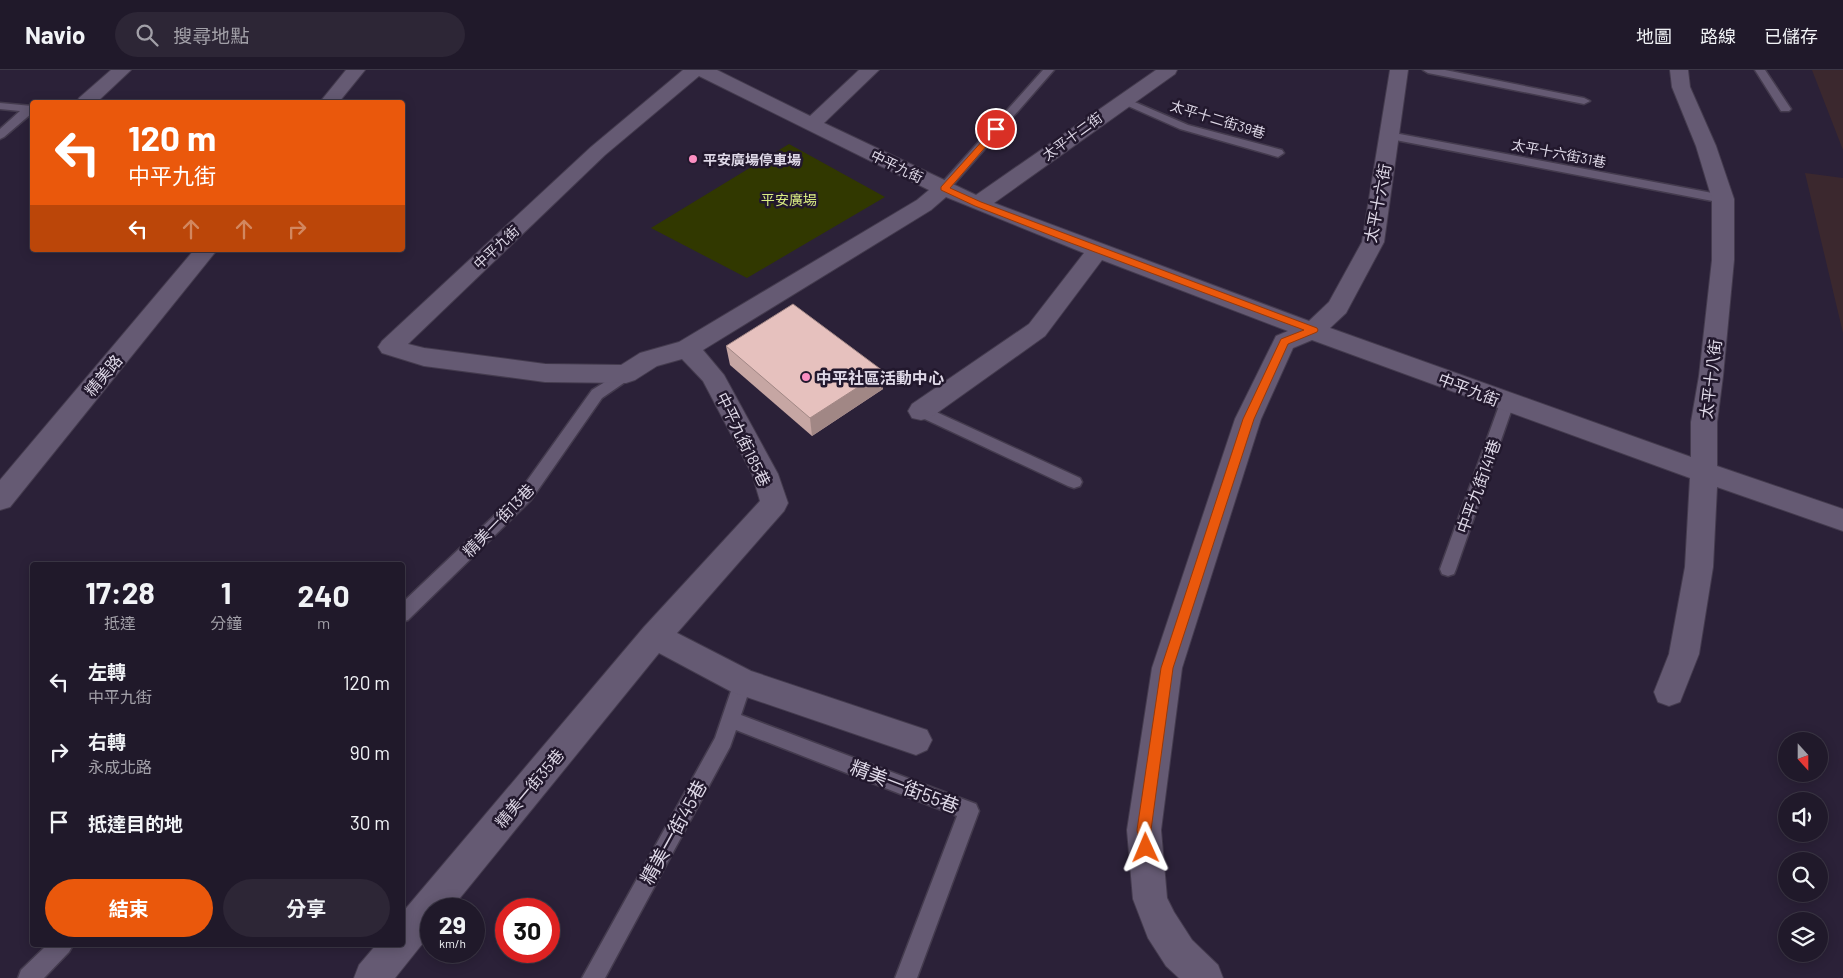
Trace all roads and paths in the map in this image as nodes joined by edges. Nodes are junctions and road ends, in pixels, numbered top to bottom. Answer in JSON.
{"nodes":[{"id":1,"x":122,"y":70,"type":"edge"},
{"id":2,"x":356,"y":70,"type":"edge"},
{"id":3,"x":694,"y":70,"type":"edge"},
{"id":4,"x":702,"y":70,"type":"edge"},
{"id":5,"x":870,"y":70,"type":"edge"},
{"id":6,"x":1049,"y":70,"type":"edge"},
{"id":7,"x":1168,"y":70,"type":"edge"},
{"id":8,"x":1399,"y":70,"type":"edge"},
{"id":9,"x":1428,"y":70,"type":"edge"},
{"id":10,"x":1678,"y":70,"type":"edge"},
{"id":11,"x":1760,"y":70,"type":"edge"},
{"id":12,"x":88,"y":100,"type":"edge"},
{"id":13,"x":331,"y":100,"type":"edge"},
{"id":14,"x":1123,"y":100,"type":"junction"},
{"id":15,"x":1584,"y":101,"type":"dead end"},
{"id":16,"x":0,"y":106,"type":"edge"},
{"id":17,"x":1785,"y":108,"type":"dead end"},
{"id":18,"x":30,"y":109,"type":"edge"},
{"id":19,"x":30,"y":110,"type":"edge"},
{"id":20,"x":812,"y":124,"type":"junction"},
{"id":21,"x":0,"y":135,"type":"edge"},
{"id":22,"x":1389,"y":136,"type":"junction"},
{"id":23,"x":1278,"y":153,"type":"dead end"},
{"id":24,"x":944,"y":188,"type":"junction"},
{"id":25,"x":1723,"y":199,"type":"junction"},
{"id":26,"x":978,"y":204,"type":"junction"},
{"id":27,"x":1098,"y":250,"type":"junction"},
{"id":28,"x":204,"y":252,"type":"edge"},
{"id":29,"x":1313,"y":330,"type":"junction"},
{"id":30,"x":687,"y":349,"type":"junction"},
{"id":31,"x":626,"y":374,"type":"junction"},
{"id":32,"x":1507,"y":404,"type":"junction"},
{"id":33,"x":921,"y":411,"type":"joint"},
{"id":34,"x":1704,"y":473,"type":"junction"},
{"id":35,"x":1074,"y":482,"type":"dead end"},
{"id":36,"x":0,"y":500,"type":"edge"},
{"id":37,"x":1843,"y":520,"type":"edge"},
{"id":38,"x":1448,"y":569,"type":"dead end"},
{"id":39,"x":405,"y":612,"type":"edge"},
{"id":40,"x":655,"y":636,"type":"junction"},
{"id":41,"x":743,"y":682,"type":"junction"},
{"id":42,"x":1669,"y":692,"type":"dead end"},
{"id":43,"x":731,"y":720,"type":"junction"},
{"id":44,"x":916,"y":740,"type":"dead end"},
{"id":45,"x":405,"y":937,"type":"edge"},
{"id":46,"x":60,"y":947,"type":"edge"},
{"id":47,"x":397,"y":947,"type":"edge"},
{"id":48,"x":29,"y":978,"type":"edge"},
{"id":49,"x":372,"y":978,"type":"edge"},
{"id":50,"x":593,"y":978,"type":"edge"},
{"id":51,"x":906,"y":978,"type":"edge"},
{"id":52,"x":1205,"y":978,"type":"edge"}],
"edges":[{"from":1,"to":12,"type":"street"},
{"from":2,"to":13,"type":"street"},
{"from":3,"to":31,"type":"street","name":"中平九街"},
{"from":4,"to":20,"type":"street","name":"中平九街"},
{"from":5,"to":20,"type":"street"},
{"from":6,"to":24,"type":"lane"},
{"from":7,"to":14,"type":"street","name":"太平十二街"},
{"from":8,"to":22,"type":"street","name":"太平十六街"},
{"from":9,"to":15,"type":"lane"},
{"from":10,"to":25,"type":"street","name":"太平十八街"},
{"from":11,"to":17,"type":"lane"},
{"from":14,"to":23,"type":"lane","name":"太平十二街39巷"},
{"from":14,"to":26,"type":"street","name":"太平十二街"},
{"from":16,"to":18,"type":"lane"},
{"from":19,"to":21,"type":"lane"},
{"from":20,"to":24,"type":"street","name":"中平九街"},
{"from":22,"to":25,"type":"lane","name":"太平十六街31巷"},
{"from":22,"to":29,"type":"street","name":"太平十六街"},
{"from":24,"to":26,"type":"street","name":"中平九街"},
{"from":24,"to":30,"type":"street"},
{"from":25,"to":34,"type":"street","name":"太平十八街"},
{"from":26,"to":27,"type":"street","name":"中平九街"},
{"from":27,"to":29,"type":"street","name":"中平九街"},
{"from":27,"to":33,"type":"street"},
{"from":28,"to":36,"type":"street","name":"精美路"},
{"from":29,"to":32,"type":"street","name":"中平九街"},
{"from":29,"to":52,"type":"street","name":"太平十六街"},
{"from":30,"to":31,"type":"street","name":"精美一街13巷"},
{"from":30,"to":40,"type":"street","name":"中平九街185巷"},
{"from":31,"to":39,"type":"lane","name":"精美一街13巷"},
{"from":32,"to":34,"type":"street","name":"中平九街"},
{"from":32,"to":38,"type":"lane","name":"中平九街141巷"},
{"from":33,"to":35,"type":"lane"},
{"from":34,"to":37,"type":"street","name":"中平九街"},
{"from":34,"to":42,"type":"street","name":"太平十八街"},
{"from":40,"to":41,"type":"street"},
{"from":40,"to":45,"type":"street","name":"精美一街35巷"},
{"from":41,"to":43,"type":"lane","name":"精美一街45巷"},
{"from":41,"to":44,"type":"street"},
{"from":43,"to":50,"type":"lane","name":"精美一街45巷"},
{"from":43,"to":51,"type":"lane","name":"精美一街55巷"},
{"from":46,"to":48,"type":"lane"},
{"from":47,"to":49,"type":"street"}]}
